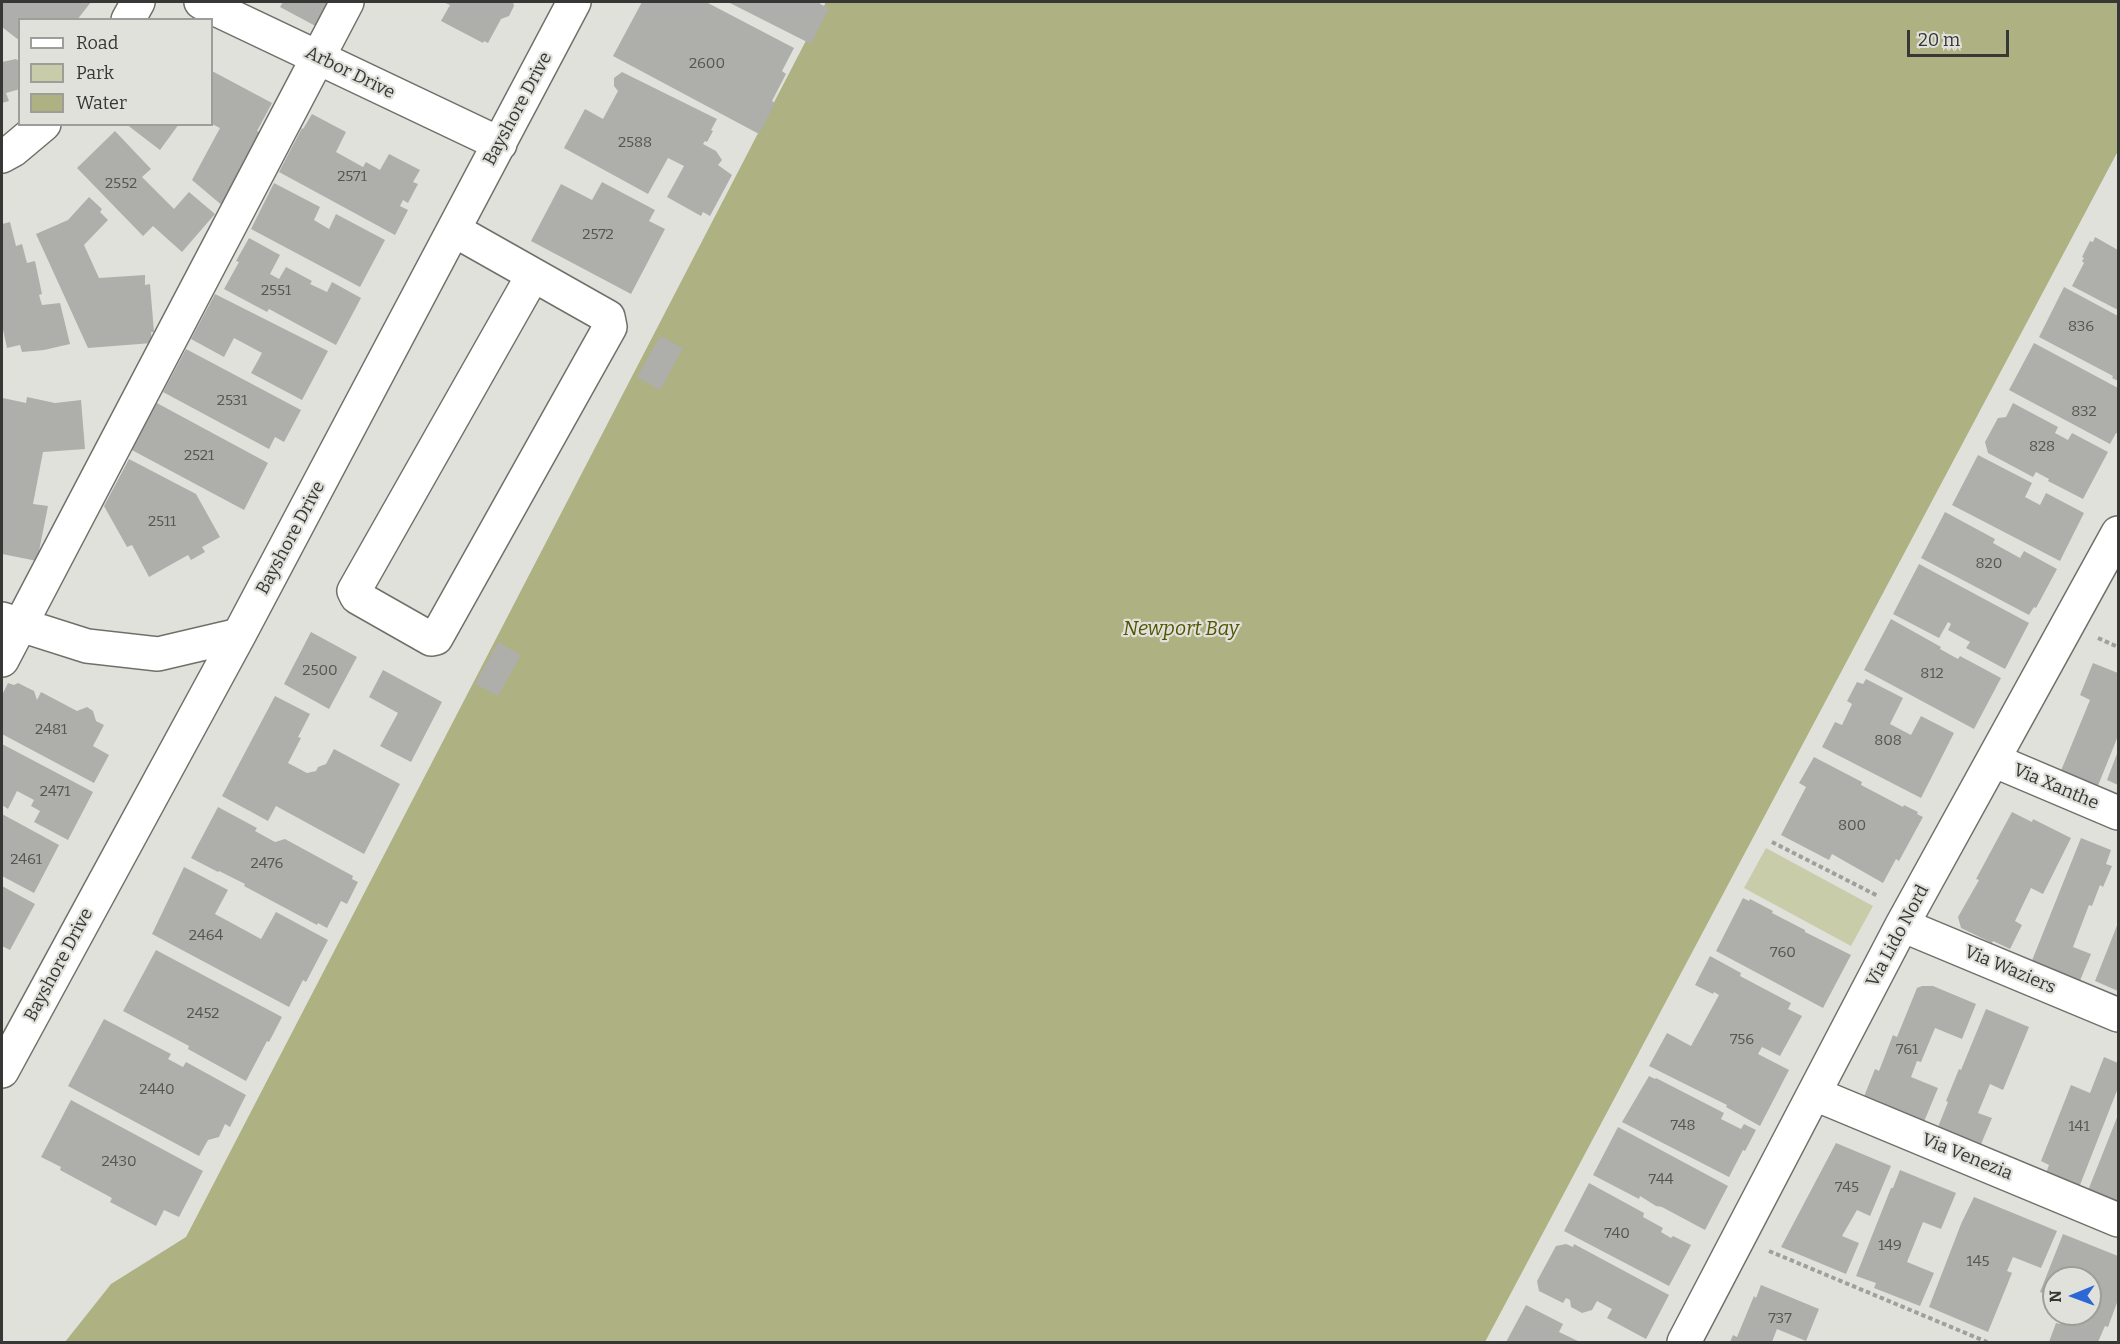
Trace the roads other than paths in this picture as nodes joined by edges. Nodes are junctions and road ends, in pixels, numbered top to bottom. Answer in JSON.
{"nodes":[{"id":1,"x":138,"y":2,"type":"edge"},
{"id":2,"x":201,"y":2,"type":"edge"},
{"id":3,"x":347,"y":2,"type":"edge"},
{"id":4,"x":574,"y":2,"type":"edge"},
{"id":5,"x":129,"y":18,"type":"edge"},
{"id":6,"x":318,"y":57,"type":"junction"},
{"id":7,"x":42,"y":126,"type":"edge"},
{"id":8,"x":500,"y":144,"type":"junction"},
{"id":9,"x":2,"y":156,"type":"edge"},
{"id":10,"x":454,"y":230,"type":"junction"},
{"id":11,"x":533,"y":274,"type":"junction"},
{"id":12,"x":2118,"y":533,"type":"edge"},
{"id":13,"x":10,"y":623,"type":"edge"},
{"id":14,"x":239,"y":635,"type":"junction"},
{"id":15,"x":2,"y":660,"type":"edge"},
{"id":16,"x":1993,"y":760,"type":"junction"},
{"id":17,"x":2118,"y":813,"type":"edge"},
{"id":18,"x":1906,"y":919,"type":"junction"},
{"id":19,"x":2118,"y":1015,"type":"edge"},
{"id":20,"x":2,"y":1071,"type":"edge"},
{"id":21,"x":1815,"y":1094,"type":"junction"},
{"id":22,"x":2118,"y":1220,"type":"edge"},
{"id":23,"x":1684,"y":1342,"type":"edge"}],
"edges":[{"from":1,"to":5,"type":"street"},
{"from":2,"to":6,"type":"street","name":"Arbor Drive"},
{"from":3,"to":6,"type":"street"},
{"from":4,"to":8,"type":"street","name":"Bayshore Drive"},
{"from":6,"to":8,"type":"street","name":"Arbor Drive"},
{"from":6,"to":13,"type":"street"},
{"from":7,"to":9,"type":"street"},
{"from":8,"to":10,"type":"street","name":"Bayshore Drive"},
{"from":10,"to":11,"type":"street"},
{"from":10,"to":14,"type":"street","name":"Bayshore Drive"},
{"from":11,"to":11,"type":"street"},
{"from":12,"to":16,"type":"street","name":"Via Lido Nord"},
{"from":13,"to":14,"type":"street"},
{"from":13,"to":15,"type":"street"},
{"from":14,"to":20,"type":"street","name":"Bayshore Drive"},
{"from":16,"to":17,"type":"street","name":"Via Xanthe"},
{"from":16,"to":18,"type":"street","name":"Via Lido Nord"},
{"from":18,"to":19,"type":"street","name":"Via Waziers"},
{"from":18,"to":21,"type":"street","name":"Via Lido Nord"},
{"from":21,"to":22,"type":"street","name":"Via Venezia"},
{"from":21,"to":23,"type":"street","name":"Via Lido Nord"}]}
